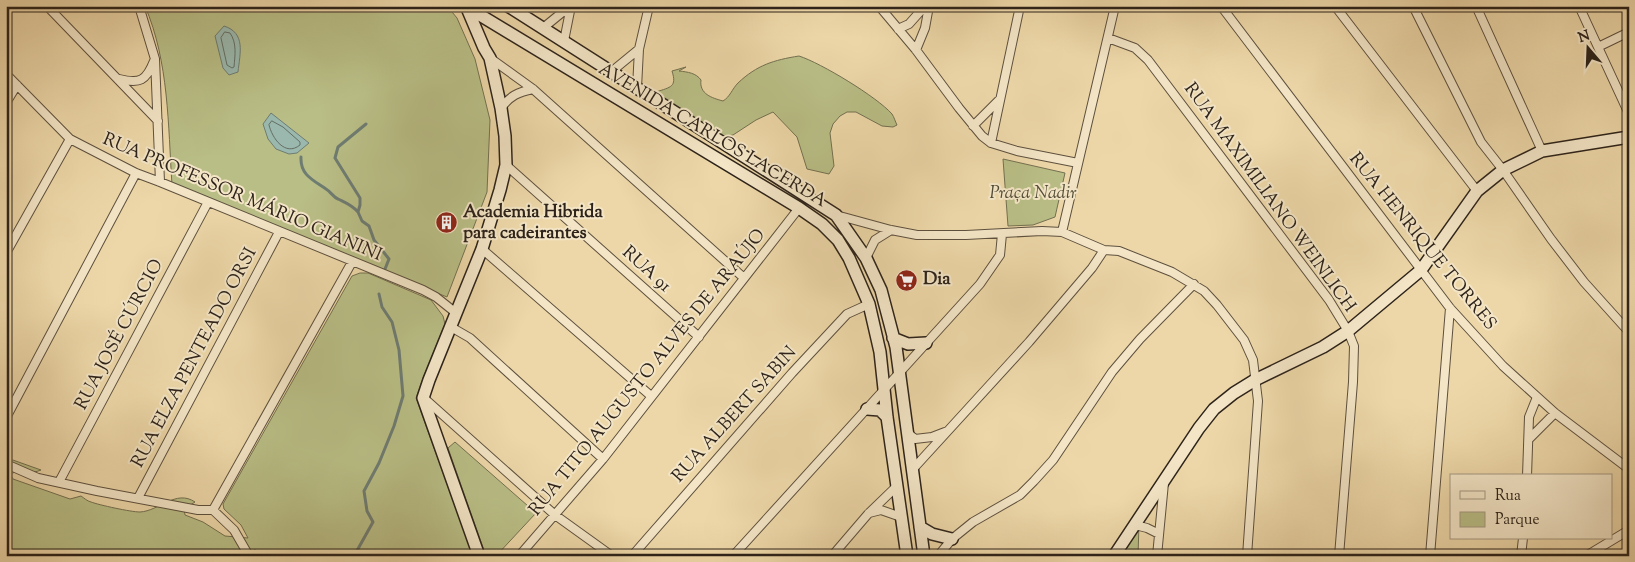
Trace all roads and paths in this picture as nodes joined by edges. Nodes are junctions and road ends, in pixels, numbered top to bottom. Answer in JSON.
{"nodes":[{"id":1,"x":47,"y":6,"type":"edge"},
{"id":2,"x":139,"y":6,"type":"edge"},
{"id":3,"x":508,"y":6,"type":"edge"},
{"id":4,"x":570,"y":6,"type":"edge"},
{"id":5,"x":648,"y":6,"type":"edge"},
{"id":6,"x":879,"y":6,"type":"edge"},
{"id":7,"x":927,"y":6,"type":"edge"},
{"id":8,"x":1020,"y":6,"type":"edge"},
{"id":9,"x":1115,"y":6,"type":"edge"},
{"id":10,"x":1221,"y":6,"type":"edge"},
{"id":11,"x":1335,"y":6,"type":"edge"},
{"id":12,"x":1413,"y":6,"type":"edge"},
{"id":13,"x":1476,"y":6,"type":"edge"},
{"id":14,"x":1579,"y":6,"type":"edge"},
{"id":15,"x":466,"y":7,"type":"edge"},
{"id":16,"x":543,"y":28,"type":"junction"},
{"id":17,"x":898,"y":29,"type":"junction"},
{"id":18,"x":1629,"y":32,"type":"edge"},
{"id":19,"x":1108,"y":38,"type":"junction"},
{"id":20,"x":564,"y":41,"type":"junction"},
{"id":21,"x":1598,"y":48,"type":"junction"},
{"id":22,"x":639,"y":49,"type":"junction"},
{"id":23,"x":916,"y":50,"type":"junction"},
{"id":24,"x":490,"y":58,"type":"junction"},
{"id":25,"x":154,"y":60,"type":"junction"},
{"id":26,"x":611,"y":72,"type":"junction"},
{"id":27,"x":6,"y":74,"type":"edge"},
{"id":28,"x":118,"y":79,"type":"junction"},
{"id":29,"x":17,"y":85,"type":"junction"},
{"id":30,"x":637,"y":88,"type":"junction"},
{"id":31,"x":533,"y":89,"type":"junction"},
{"id":32,"x":1000,"y":99,"type":"junction"},
{"id":33,"x":6,"y":103,"type":"edge"},
{"id":34,"x":501,"y":108,"type":"junction"},
{"id":35,"x":1629,"y":114,"type":"edge"},
{"id":36,"x":158,"y":121,"type":"junction"},
{"id":37,"x":973,"y":126,"type":"junction"},
{"id":38,"x":1629,"y":137,"type":"edge"},
{"id":39,"x":70,"y":140,"type":"junction"},
{"id":40,"x":991,"y":143,"type":"junction"},
{"id":41,"x":1542,"y":151,"type":"junction"},
{"id":42,"x":1078,"y":163,"type":"junction"},
{"id":43,"x":506,"y":165,"type":"junction"},
{"id":44,"x":1503,"y":170,"type":"junction"},
{"id":45,"x":136,"y":173,"type":"junction"},
{"id":46,"x":160,"y":182,"type":"junction"},
{"id":47,"x":1477,"y":191,"type":"junction"},
{"id":48,"x":208,"y":202,"type":"junction"},
{"id":49,"x":799,"y":208,"type":"junction"},
{"id":50,"x":836,"y":215,"type":"junction"},
{"id":51,"x":891,"y":230,"type":"junction"},
{"id":52,"x":279,"y":232,"type":"junction"},
{"id":53,"x":1062,"y":232,"type":"junction"},
{"id":54,"x":1002,"y":234,"type":"junction"},
{"id":55,"x":482,"y":249,"type":"junction"},
{"id":56,"x":1104,"y":250,"type":"junction"},
{"id":57,"x":6,"y":253,"type":"edge"},
{"id":58,"x":866,"y":258,"type":"junction"},
{"id":59,"x":352,"y":262,"type":"junction"},
{"id":60,"x":1421,"y":270,"type":"junction"},
{"id":61,"x":744,"y":278,"type":"junction"},
{"id":62,"x":1194,"y":284,"type":"junction"},
{"id":63,"x":869,"y":304,"type":"junction"},
{"id":64,"x":1450,"y":308,"type":"junction"},
{"id":65,"x":456,"y":313,"type":"junction"},
{"id":66,"x":451,"y":327,"type":"junction"},
{"id":67,"x":1348,"y":332,"type":"junction"},
{"id":68,"x":1629,"y":332,"type":"edge"},
{"id":69,"x":699,"y":337,"type":"junction"},
{"id":70,"x":893,"y":338,"type":"junction"},
{"id":71,"x":926,"y":343,"type":"junction"},
{"id":72,"x":899,"y":374,"type":"junction"},
{"id":73,"x":1255,"y":380,"type":"junction"},
{"id":74,"x":884,"y":391,"type":"junction"},
{"id":75,"x":651,"y":396,"type":"junction"},
{"id":76,"x":1537,"y":397,"type":"junction"},
{"id":77,"x":423,"y":398,"type":"junction"},
{"id":78,"x":867,"y":409,"type":"junction"},
{"id":79,"x":1555,"y":413,"type":"junction"},
{"id":80,"x":887,"y":417,"type":"junction"},
{"id":81,"x":6,"y":418,"type":"edge"},
{"id":82,"x":947,"y":431,"type":"junction"},
{"id":83,"x":908,"y":433,"type":"junction"},
{"id":84,"x":1529,"y":439,"type":"junction"},
{"id":85,"x":603,"y":459,"type":"junction"},
{"id":86,"x":6,"y":464,"type":"edge"},
{"id":87,"x":912,"y":469,"type":"junction"},
{"id":88,"x":1629,"y":469,"type":"edge"},
{"id":89,"x":1527,"y":474,"type":"edge"},
{"id":90,"x":59,"y":482,"type":"junction"},
{"id":91,"x":1164,"y":482,"type":"junction"},
{"id":92,"x":897,"y":486,"type":"junction"},
{"id":93,"x":138,"y":498,"type":"junction"},
{"id":94,"x":213,"y":510,"type":"junction"},
{"id":95,"x":868,"y":514,"type":"junction"},
{"id":96,"x":555,"y":515,"type":"junction"},
{"id":97,"x":901,"y":517,"type":"junction"},
{"id":98,"x":1135,"y":525,"type":"junction"},
{"id":99,"x":920,"y":527,"type":"junction"},
{"id":100,"x":1629,"y":530,"type":"edge"},
{"id":101,"x":1159,"y":534,"type":"junction"},
{"id":102,"x":952,"y":539,"type":"junction"},
{"id":103,"x":1523,"y":540,"type":"edge"},
{"id":104,"x":249,"y":556,"type":"edge"},
{"id":105,"x":479,"y":556,"type":"edge"},
{"id":106,"x":519,"y":556,"type":"edge"},
{"id":107,"x":612,"y":556,"type":"edge"},
{"id":108,"x":632,"y":556,"type":"edge"},
{"id":109,"x":734,"y":556,"type":"edge"},
{"id":110,"x":832,"y":556,"type":"edge"},
{"id":111,"x":907,"y":556,"type":"edge"},
{"id":112,"x":924,"y":556,"type":"edge"},
{"id":113,"x":938,"y":556,"type":"edge"},
{"id":114,"x":1114,"y":556,"type":"edge"},
{"id":115,"x":1157,"y":556,"type":"edge"},
{"id":116,"x":1247,"y":556,"type":"edge"},
{"id":117,"x":1339,"y":556,"type":"edge"},
{"id":118,"x":1430,"y":556,"type":"edge"},
{"id":119,"x":1521,"y":556,"type":"edge"},
{"id":120,"x":1586,"y":556,"type":"edge"}],
"edges":[{"from":1,"to":28,"type":"street"},
{"from":2,"to":25,"type":"street"},
{"from":3,"to":16,"type":"main road","name":"AVENIDA CARLOS LACERDA"},
{"from":4,"to":16,"type":"street"},
{"from":4,"to":20,"type":"street"},
{"from":5,"to":22,"type":"street"},
{"from":6,"to":17,"type":"street"},
{"from":7,"to":17,"type":"street"},
{"from":7,"to":23,"type":"street"},
{"from":8,"to":32,"type":"street"},
{"from":9,"to":19,"type":"street"},
{"from":10,"to":60,"type":"street","name":"RUA HENRIQUE TORRES"},
{"from":11,"to":47,"type":"street"},
{"from":12,"to":44,"type":"street"},
{"from":13,"to":41,"type":"street"},
{"from":14,"to":21,"type":"street"},
{"from":15,"to":24,"type":"main road"},
{"from":15,"to":49,"type":"main road","name":"AVENIDA CARLOS LACERDA"},
{"from":16,"to":20,"type":"main road","name":"AVENIDA CARLOS LACERDA"},
{"from":17,"to":23,"type":"street"},
{"from":18,"to":21,"type":"street"},
{"from":19,"to":42,"type":"street"},
{"from":19,"to":67,"type":"street","name":"RUA MAXIMILIANO WEINLICH"},
{"from":20,"to":26,"type":"main road","name":"AVENIDA CARLOS LACERDA"},
{"from":21,"to":35,"type":"street"},
{"from":22,"to":26,"type":"street"},
{"from":22,"to":30,"type":"street"},
{"from":23,"to":37,"type":"street"},
{"from":24,"to":31,"type":"street"},
{"from":24,"to":34,"type":"main road"},
{"from":25,"to":28,"type":"street"},
{"from":25,"to":36,"type":"street"},
{"from":26,"to":30,"type":"main road","name":"AVENIDA CARLOS LACERDA"},
{"from":27,"to":29,"type":"street","name":"RUA PROFESSOR MÁRIO GIANINI"},
{"from":28,"to":36,"type":"street"},
{"from":29,"to":33,"type":"street"},
{"from":29,"to":39,"type":"street","name":"RUA PROFESSOR MÁRIO GIANINI"},
{"from":30,"to":50,"type":"main road","name":"AVENIDA CARLOS LACERDA"},
{"from":31,"to":34,"type":"street"},
{"from":31,"to":61,"type":"street"},
{"from":32,"to":37,"type":"street"},
{"from":32,"to":40,"type":"street"},
{"from":34,"to":43,"type":"main road"},
{"from":36,"to":46,"type":"street"},
{"from":37,"to":40,"type":"street"},
{"from":38,"to":41,"type":"main road"},
{"from":39,"to":45,"type":"street","name":"RUA PROFESSOR MÁRIO GIANINI"},
{"from":39,"to":57,"type":"street"},
{"from":40,"to":42,"type":"street"},
{"from":41,"to":44,"type":"main road"},
{"from":42,"to":53,"type":"street"},
{"from":43,"to":55,"type":"main road"},
{"from":43,"to":69,"type":"street","name":"RUA 91"},
{"from":44,"to":47,"type":"main road"},
{"from":44,"to":68,"type":"street"},
{"from":45,"to":46,"type":"street","name":"RUA PROFESSOR MÁRIO GIANINI"},
{"from":45,"to":81,"type":"street"},
{"from":46,"to":48,"type":"street","name":"RUA PROFESSOR MÁRIO GIANINI"},
{"from":47,"to":60,"type":"main road"},
{"from":48,"to":52,"type":"street","name":"RUA PROFESSOR MÁRIO GIANINI"},
{"from":48,"to":90,"type":"street","name":"RUA JOSÉ CÚRCIO"},
{"from":49,"to":61,"type":"street","name":"RUA TITO AUGUSTO ALVES DE ARAÚJO"},
{"from":49,"to":63,"type":"main road","name":"AVENIDA CARLOS LACERDA"},
{"from":50,"to":51,"type":"street"},
{"from":50,"to":58,"type":"main road","name":"AVENIDA CARLOS LACERDA"},
{"from":51,"to":54,"type":"street"},
{"from":51,"to":58,"type":"street"},
{"from":52,"to":59,"type":"street","name":"RUA PROFESSOR MÁRIO GIANINI"},
{"from":52,"to":93,"type":"street","name":"RUA ELZA PENTEADO ORSI"},
{"from":53,"to":54,"type":"street"},
{"from":53,"to":56,"type":"street"},
{"from":54,"to":71,"type":"street"},
{"from":55,"to":65,"type":"main road"},
{"from":55,"to":75,"type":"street"},
{"from":56,"to":62,"type":"street"},
{"from":56,"to":82,"type":"street"},
{"from":58,"to":70,"type":"main road","name":"AVENIDA CARLOS LACERDA"},
{"from":59,"to":65,"type":"street","name":"RUA PROFESSOR MÁRIO GIANINI"},
{"from":59,"to":94,"type":"street"},
{"from":60,"to":64,"type":"street","name":"RUA HENRIQUE TORRES"},
{"from":60,"to":67,"type":"main road"},
{"from":61,"to":69,"type":"street","name":"RUA TITO AUGUSTO ALVES DE ARAÚJO"},
{"from":62,"to":73,"type":"street"},
{"from":62,"to":102,"type":"street"},
{"from":63,"to":74,"type":"main road","name":"AVENIDA CARLOS LACERDA"},
{"from":63,"to":108,"type":"street","name":"RUA ALBERT SABIN"},
{"from":64,"to":76,"type":"street","name":"RUA HENRIQUE TORRES"},
{"from":64,"to":118,"type":"street"},
{"from":65,"to":66,"type":"main road"},
{"from":66,"to":77,"type":"main road"},
{"from":66,"to":85,"type":"street"},
{"from":67,"to":73,"type":"main road"},
{"from":67,"to":117,"type":"street","name":"RUA MAXIMILIANO WEINLICH"},
{"from":69,"to":75,"type":"street","name":"RUA TITO AUGUSTO ALVES DE ARAÚJO"},
{"from":70,"to":71,"type":"main road"},
{"from":70,"to":72,"type":"main road","name":"AVENIDA CARLOS LACERDA"},
{"from":71,"to":72,"type":"street"},
{"from":72,"to":74,"type":"street"},
{"from":72,"to":83,"type":"main road","name":"AVENIDA CARLOS LACERDA"},
{"from":73,"to":91,"type":"main road"},
{"from":73,"to":116,"type":"street"},
{"from":74,"to":78,"type":"street"},
{"from":74,"to":80,"type":"main road","name":"AVENIDA CARLOS LACERDA"},
{"from":75,"to":85,"type":"street","name":"RUA TITO AUGUSTO ALVES DE ARAÚJO"},
{"from":76,"to":79,"type":"street","name":"RUA HENRIQUE TORRES"},
{"from":76,"to":84,"type":"street"},
{"from":77,"to":96,"type":"street"},
{"from":77,"to":105,"type":"main road"},
{"from":78,"to":80,"type":"main road"},
{"from":78,"to":109,"type":"street"},
{"from":79,"to":84,"type":"street"},
{"from":79,"to":88,"type":"street","name":"RUA HENRIQUE TORRES"},
{"from":80,"to":92,"type":"main road","name":"AVENIDA CARLOS LACERDA"},
{"from":82,"to":83,"type":"street"},
{"from":82,"to":87,"type":"street"},
{"from":83,"to":87,"type":"main road","name":"AVENIDA CARLOS LACERDA"},
{"from":84,"to":89,"type":"street"},
{"from":85,"to":96,"type":"street","name":"RUA TITO AUGUSTO ALVES DE ARAÚJO"},
{"from":86,"to":90,"type":"street"},
{"from":87,"to":99,"type":"main road","name":"AVENIDA CARLOS LACERDA"},
{"from":90,"to":93,"type":"street"},
{"from":91,"to":98,"type":"main road"},
{"from":91,"to":101,"type":"street"},
{"from":92,"to":95,"type":"street"},
{"from":92,"to":97,"type":"main road","name":"AVENIDA CARLOS LACERDA"},
{"from":93,"to":94,"type":"street"},
{"from":94,"to":104,"type":"street"},
{"from":95,"to":97,"type":"street"},
{"from":95,"to":110,"type":"street"},
{"from":96,"to":106,"type":"street","name":"RUA TITO AUGUSTO ALVES DE ARAÚJO"},
{"from":96,"to":107,"type":"street"},
{"from":97,"to":111,"type":"main road","name":"AVENIDA CARLOS LACERDA"},
{"from":98,"to":101,"type":"street"},
{"from":98,"to":114,"type":"main road"},
{"from":99,"to":102,"type":"main road"},
{"from":99,"to":112,"type":"main road","name":"AVENIDA CARLOS LACERDA"},
{"from":100,"to":120,"type":"street"},
{"from":101,"to":115,"type":"street"},
{"from":102,"to":113,"type":"street"},
{"from":103,"to":119,"type":"street"}]}
